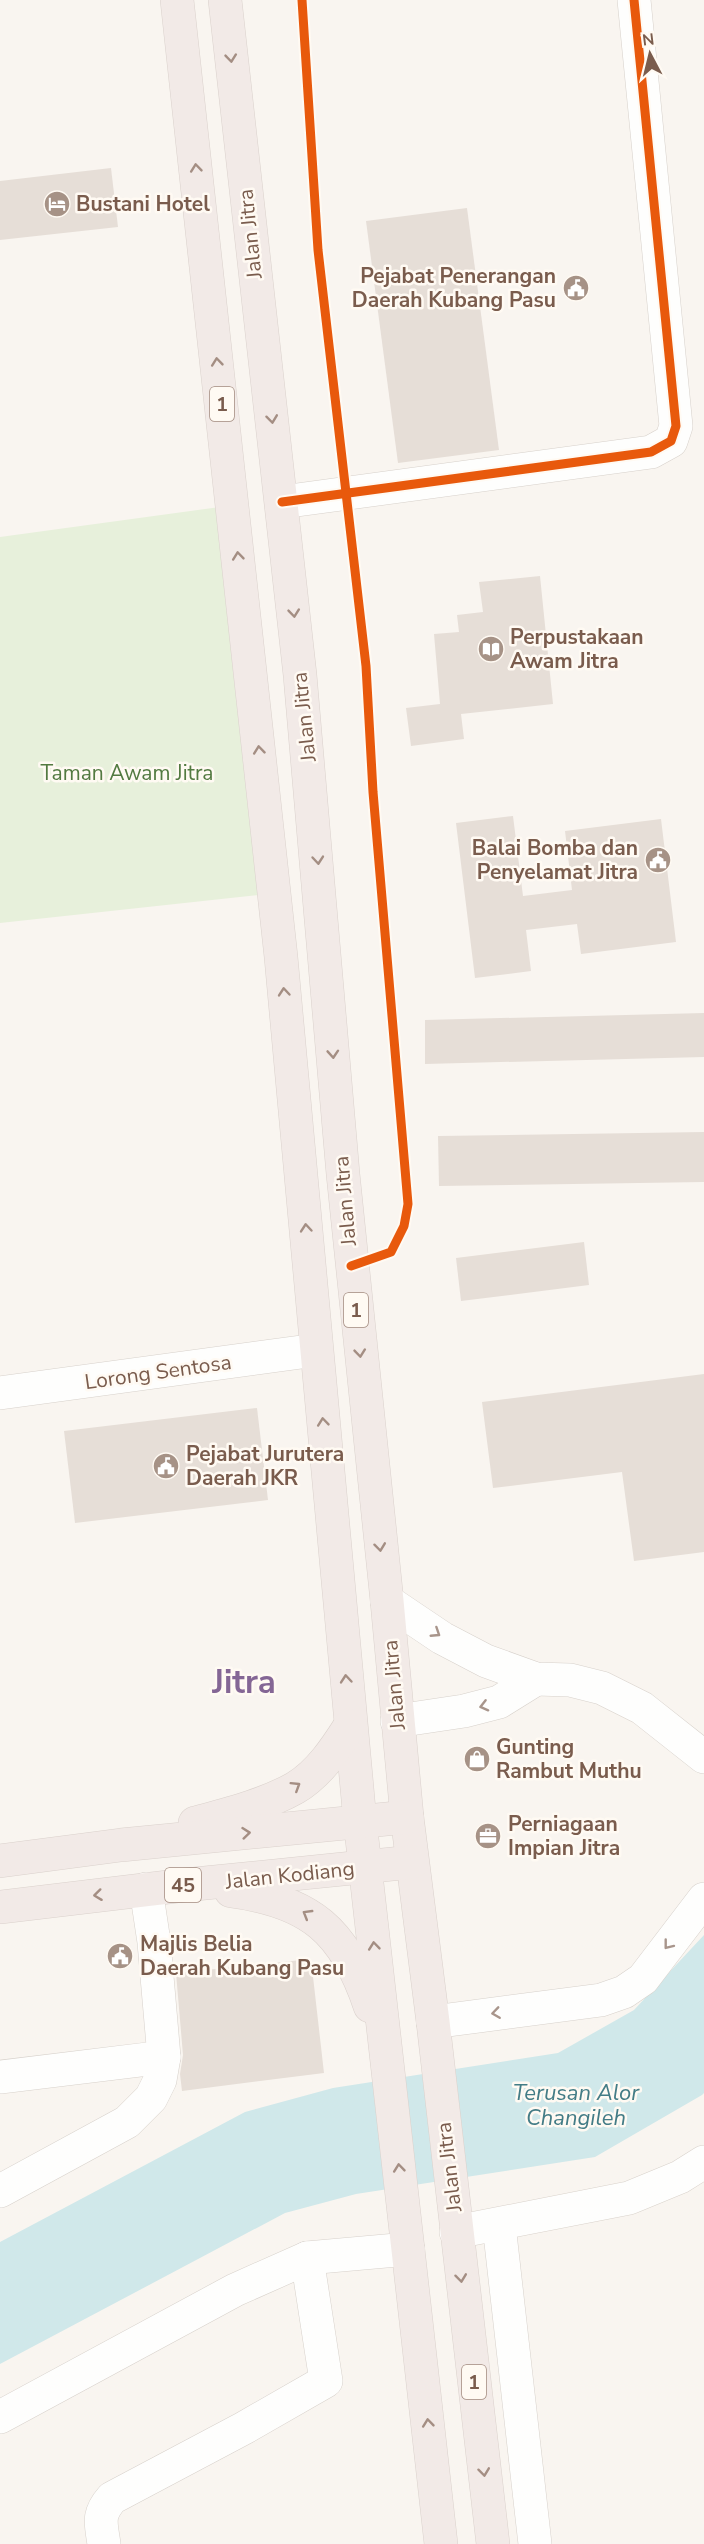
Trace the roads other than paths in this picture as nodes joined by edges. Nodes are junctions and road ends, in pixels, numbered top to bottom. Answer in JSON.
{"nodes":[{"id":1,"x":177,"y":0,"type":"edge"},
{"id":2,"x":225,"y":0,"type":"edge"},
{"id":3,"x":634,"y":0,"type":"edge"},
{"id":4,"x":282,"y":502,"type":"junction"},
{"id":5,"x":324,"y":929,"type":"junction"},
{"id":6,"x":278,"y":934,"type":"junction"},
{"id":7,"x":316,"y":1350,"type":"junction"},
{"id":8,"x":0,"y":1393,"type":"edge"},
{"id":9,"x":387,"y":1601,"type":"junction"},
{"id":10,"x":536,"y":1679,"type":"junction"},
{"id":11,"x":397,"y":1721,"type":"junction"},
{"id":12,"x":350,"y":1726,"type":"junction"},
{"id":13,"x":704,"y":1757,"type":"edge"},
{"id":14,"x":407,"y":1817,"type":"junction"},
{"id":15,"x":360,"y":1821,"type":"junction"},
{"id":16,"x":122,"y":1845,"type":"junction"},
{"id":17,"x":0,"y":1861,"type":"edge"},
{"id":18,"x":412,"y":1862,"type":"junction"},
{"id":19,"x":365,"y":1867,"type":"junction"},
{"id":20,"x":185,"y":1885,"type":"junction"},
{"id":21,"x":146,"y":1889,"type":"junction"},
{"id":22,"x":704,"y":1899,"type":"edge"},
{"id":23,"x":0,"y":1907,"type":"edge"},
{"id":24,"x":433,"y":2022,"type":"junction"},
{"id":25,"x":164,"y":2057,"type":"junction"},
{"id":26,"x":387,"y":2060,"type":"junction"},
{"id":27,"x":0,"y":2077,"type":"edge"},
{"id":28,"x":704,"y":2162,"type":"edge"},
{"id":29,"x":0,"y":2191,"type":"edge"},
{"id":30,"x":499,"y":2225,"type":"junction"},
{"id":31,"x":455,"y":2226,"type":"junction"},
{"id":32,"x":407,"y":2237,"type":"junction"},
{"id":33,"x":307,"y":2258,"type":"junction"},
{"id":34,"x":0,"y":2417,"type":"edge"},
{"id":35,"x":104,"y":2544,"type":"edge"},
{"id":36,"x":441,"y":2544,"type":"edge"},
{"id":37,"x":493,"y":2544,"type":"edge"},
{"id":38,"x":535,"y":2544,"type":"edge"}],
"edges":[{"from":6,"to":1,"type":"highway","name":"Jalan Jitra","number":"1","one_way":true},
{"from":2,"to":4,"type":"highway","name":"Jalan Jitra","number":"1","one_way":true},
{"from":3,"to":4,"type":"street"},
{"from":4,"to":5,"type":"highway","name":"Jalan Jitra","number":"1","one_way":true},
{"from":5,"to":6,"type":"highway"},
{"from":5,"to":9,"type":"highway","name":"Jalan Jitra","number":"1","one_way":true},
{"from":7,"to":6,"type":"highway","name":"Jalan Jitra","number":"1","one_way":true},
{"from":7,"to":8,"type":"street","name":"Lorong Sentosa"},
{"from":12,"to":7,"type":"highway","name":"Jalan Jitra","number":"1","one_way":true},
{"from":9,"to":10,"type":"street","one_way":true},
{"from":9,"to":11,"type":"highway","name":"Jalan Jitra","number":"1"},
{"from":10,"to":11,"type":"street","one_way":true},
{"from":10,"to":13,"type":"street"},
{"from":11,"to":14,"type":"highway","name":"Jalan Jitra","number":"1"},
{"from":12,"to":15,"type":"highway","name":"Jalan Jitra","number":"1"},
{"from":16,"to":12,"type":"highway","one_way":true},
{"from":14,"to":15,"type":"highway","number":"45"},
{"from":14,"to":18,"type":"highway","name":"Jalan Jitra","number":"1"},
{"from":16,"to":15,"type":"highway","number":"45","one_way":true},
{"from":15,"to":19,"type":"highway","name":"Jalan Jitra","number":"1"},
{"from":16,"to":17,"type":"highway","number":"45"},
{"from":18,"to":19,"type":"highway","number":"45"},
{"from":18,"to":24,"type":"highway","name":"Jalan Jitra","number":"1"},
{"from":19,"to":20,"type":"highway","name":"Jalan Kodiang","number":"45"},
{"from":26,"to":19,"type":"highway","name":"Jalan Jitra","number":"1","one_way":true},
{"from":20,"to":21,"type":"highway","name":"Jalan Kodiang","number":"45"},
{"from":26,"to":20,"type":"highway","one_way":true},
{"from":21,"to":23,"type":"highway","name":"Jalan Kodiang","number":"45","one_way":true},
{"from":21,"to":25,"type":"street"},
{"from":22,"to":24,"type":"street","one_way":true},
{"from":24,"to":31,"type":"highway","name":"Jalan Jitra","number":"1"},
{"from":25,"to":27,"type":"street"},
{"from":25,"to":29,"type":"street"},
{"from":32,"to":26,"type":"highway","name":"Jalan Jitra","number":"1","one_way":true},
{"from":28,"to":30,"type":"street"},
{"from":30,"to":31,"type":"street"},
{"from":30,"to":38,"type":"street"},
{"from":31,"to":37,"type":"highway","name":"Jalan Jitra","number":"1","one_way":true},
{"from":32,"to":33,"type":"street"},
{"from":36,"to":32,"type":"highway","name":"Jalan Jitra","number":"1","one_way":true},
{"from":33,"to":34,"type":"street"},
{"from":33,"to":35,"type":"street"}]}
